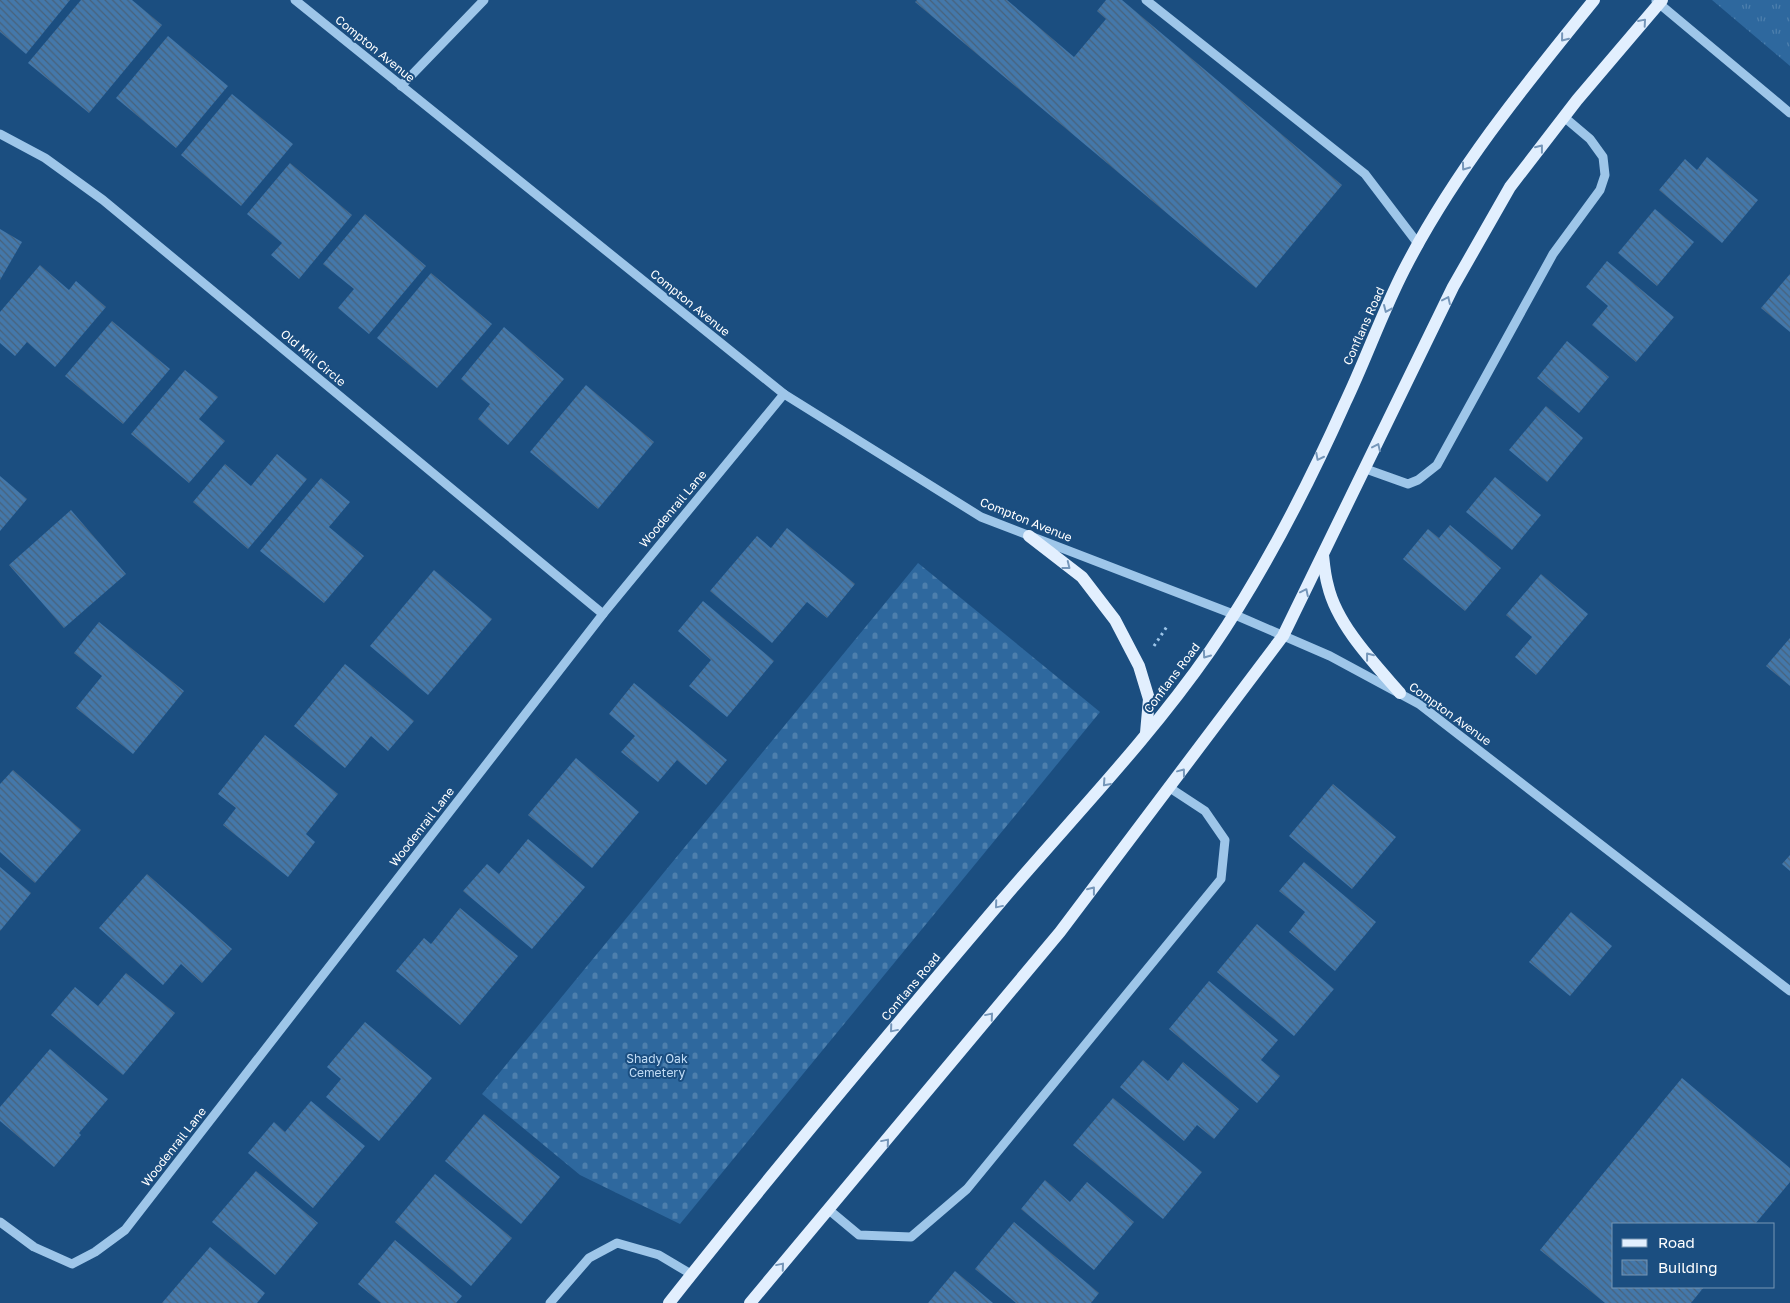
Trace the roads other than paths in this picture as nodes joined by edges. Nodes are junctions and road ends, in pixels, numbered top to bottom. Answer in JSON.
{"nodes":[{"id":1,"x":294,"y":0,"type":"edge"},
{"id":2,"x":484,"y":0,"type":"edge"},
{"id":3,"x":1146,"y":0,"type":"edge"},
{"id":4,"x":1594,"y":0,"type":"edge"},
{"id":5,"x":1658,"y":1,"type":"edge"},
{"id":6,"x":401,"y":86,"type":"junction"},
{"id":7,"x":1790,"y":113,"type":"edge"},
{"id":8,"x":1564,"y":117,"type":"junction"},
{"id":9,"x":0,"y":134,"type":"edge"},
{"id":10,"x":1419,"y":245,"type":"junction"},
{"id":11,"x":784,"y":394,"type":"junction"},
{"id":12,"x":1366,"y":469,"type":"junction"},
{"id":13,"x":1029,"y":536,"type":"junction"},
{"id":14,"x":1323,"y":555,"type":"junction"},
{"id":15,"x":603,"y":614,"type":"junction"},
{"id":16,"x":1232,"y":614,"type":"junction"},
{"id":17,"x":1283,"y":636,"type":"junction"},
{"id":18,"x":1400,"y":693,"type":"junction"},
{"id":19,"x":1146,"y":734,"type":"junction"},
{"id":20,"x":1170,"y":788,"type":"junction"},
{"id":21,"x":1790,"y":991,"type":"edge"},
{"id":22,"x":829,"y":1210,"type":"junction"},
{"id":23,"x":0,"y":1222,"type":"edge"},
{"id":24,"x":691,"y":1274,"type":"junction"},
{"id":25,"x":550,"y":1303,"type":"edge"},
{"id":26,"x":668,"y":1303,"type":"edge"},
{"id":27,"x":750,"y":1303,"type":"edge"}],
"edges":[{"from":1,"to":6,"type":"street","name":"Compton Avenue"},
{"from":2,"to":6,"type":"street"},
{"from":3,"to":10,"type":"street"},
{"from":4,"to":10,"type":"main road","name":"Conflans Road","one_way":true},
{"from":5,"to":7,"type":"street"},
{"from":8,"to":5,"type":"main road","one_way":true},
{"from":6,"to":11,"type":"street","name":"Compton Avenue"},
{"from":12,"to":8,"type":"main road","one_way":true},
{"from":8,"to":12,"type":"street"},
{"from":9,"to":15,"type":"street","name":"Old Mill Circle"},
{"from":10,"to":16,"type":"main road","name":"Conflans Road","one_way":true},
{"from":11,"to":13,"type":"street","name":"Compton Avenue"},
{"from":11,"to":15,"type":"street","name":"Woodenrail Lane"},
{"from":12,"to":14,"type":"main road"},
{"from":13,"to":16,"type":"street","name":"Compton Avenue"},
{"from":13,"to":19,"type":"main road","one_way":true},
{"from":17,"to":14,"type":"main road","one_way":true},
{"from":18,"to":14,"type":"main road","one_way":true},
{"from":15,"to":23,"type":"street","name":"Woodenrail Lane"},
{"from":16,"to":17,"type":"street","name":"Compton Avenue"},
{"from":16,"to":19,"type":"main road","name":"Conflans Road","one_way":true},
{"from":17,"to":18,"type":"street","name":"Compton Avenue"},
{"from":20,"to":17,"type":"main road","one_way":true},
{"from":18,"to":21,"type":"street","name":"Compton Avenue"},
{"from":19,"to":24,"type":"main road","name":"Conflans Road","one_way":true},
{"from":22,"to":20,"type":"main road","one_way":true},
{"from":20,"to":22,"type":"street"},
{"from":27,"to":22,"type":"main road","one_way":true},
{"from":24,"to":25,"type":"street"},
{"from":24,"to":26,"type":"main road","name":"Conflans Road"}]}
